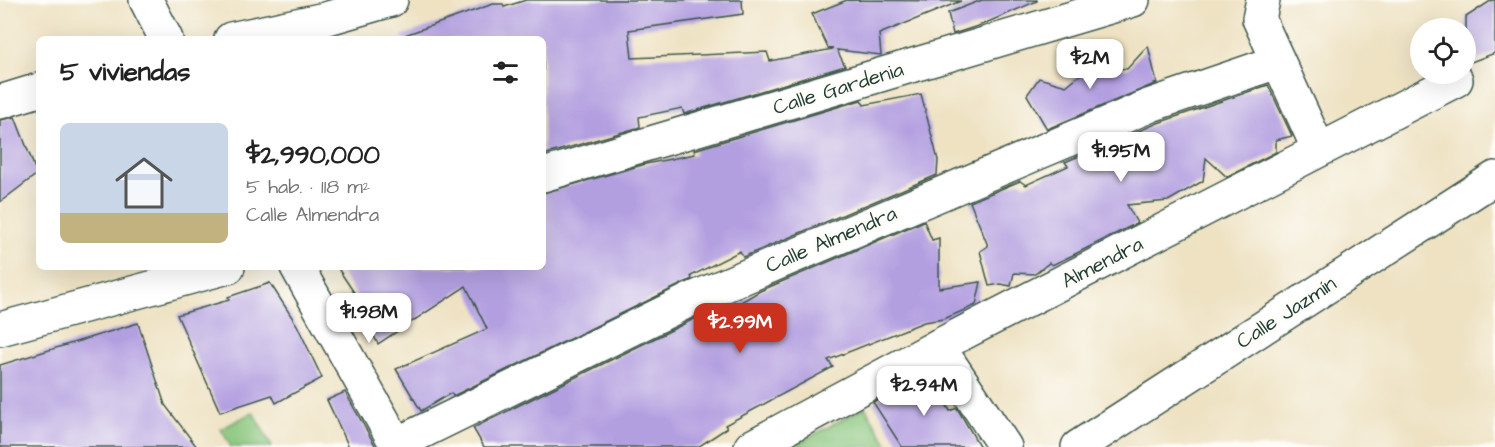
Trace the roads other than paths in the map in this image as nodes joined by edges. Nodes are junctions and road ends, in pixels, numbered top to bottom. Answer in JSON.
{"nodes":[{"id":1,"x":146,"y":0,"type":"edge"},
{"id":2,"x":391,"y":0,"type":"edge"},
{"id":3,"x":1133,"y":0,"type":"edge"},
{"id":4,"x":1263,"y":0,"type":"edge"},
{"id":5,"x":164,"y":36,"type":"edge"},
{"id":6,"x":245,"y":36,"type":"edge"},
{"id":7,"x":1277,"y":62,"type":"junction"},
{"id":8,"x":1448,"y":84,"type":"edge"},
{"id":9,"x":36,"y":91,"type":"edge"},
{"id":10,"x":0,"y":102,"type":"edge"},
{"id":11,"x":1319,"y":150,"type":"junction"},
{"id":12,"x":546,"y":174,"type":"edge"},
{"id":13,"x":1495,"y":178,"type":"edge"},
{"id":14,"x":217,"y":270,"type":"edge"},
{"id":15,"x":299,"y":270,"type":"edge"},
{"id":16,"x":0,"y":329,"type":"edge"},
{"id":17,"x":938,"y":346,"type":"junction"},
{"id":18,"x":398,"y":446,"type":"edge"},
{"id":19,"x":751,"y":447,"type":"edge"},
{"id":20,"x":1005,"y":447,"type":"edge"},
{"id":21,"x":1078,"y":447,"type":"edge"}],
"edges":[{"from":1,"to":5,"type":"street"},
{"from":2,"to":6,"type":"street"},
{"from":3,"to":12,"type":"street","name":"Calle Gardenia"},
{"from":4,"to":7,"type":"street"},
{"from":7,"to":11,"type":"street"},
{"from":7,"to":18,"type":"street","name":"Calle Almendra"},
{"from":8,"to":11,"type":"street","name":"Almendra"},
{"from":9,"to":10,"type":"street"},
{"from":11,"to":17,"type":"street","name":"Almendra"},
{"from":13,"to":21,"type":"street","name":"Calle Jazmín"},
{"from":14,"to":16,"type":"street"},
{"from":15,"to":18,"type":"street"},
{"from":17,"to":19,"type":"street","name":"Almendra"},
{"from":17,"to":20,"type":"street"}]}
